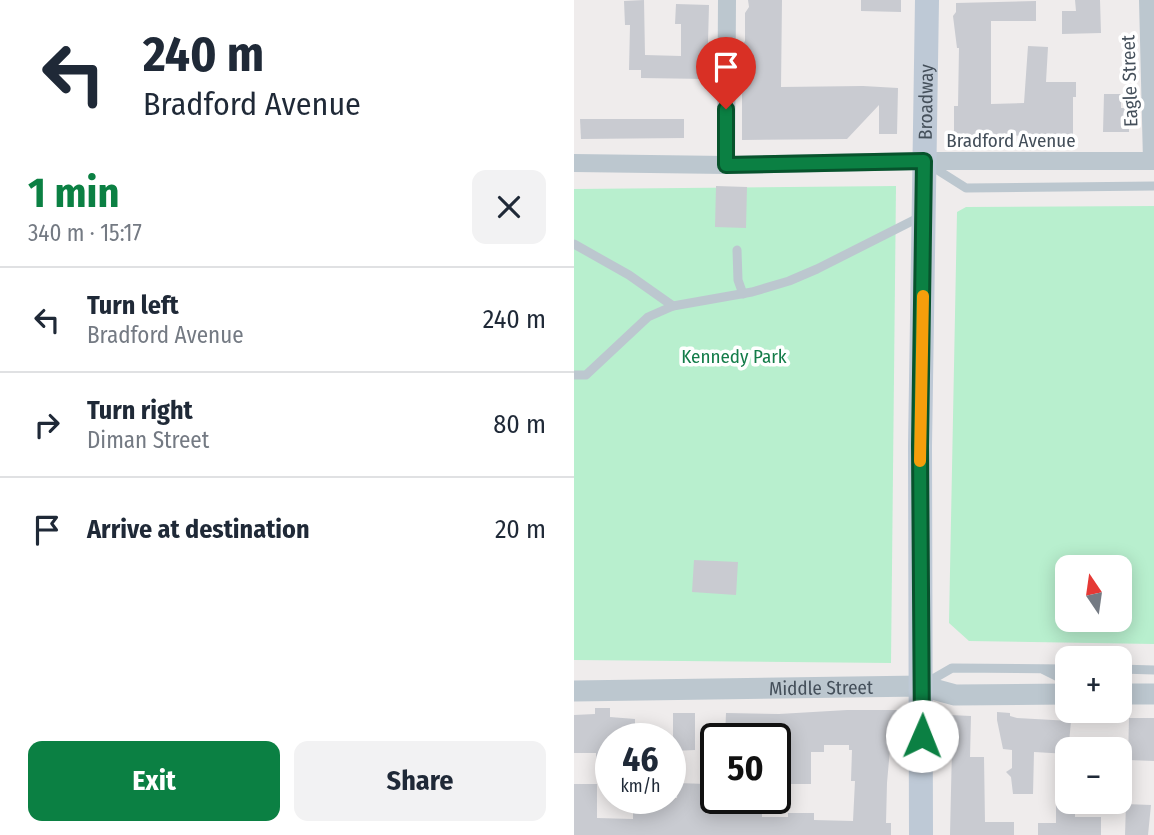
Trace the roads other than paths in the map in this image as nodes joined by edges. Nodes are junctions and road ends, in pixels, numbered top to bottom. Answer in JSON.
{"nodes":[{"id":1,"x":727,"y":0,"type":"edge"},
{"id":2,"x":927,"y":0,"type":"edge"},
{"id":3,"x":1148,"y":0,"type":"edge"},
{"id":4,"x":924,"y":161,"type":"junction"},
{"id":5,"x":1153,"y":161,"type":"edge"},
{"id":6,"x":574,"y":163,"type":"edge"},
{"id":7,"x":726,"y":165,"type":"junction"},
{"id":8,"x":1154,"y":186,"type":"edge"},
{"id":9,"x":924,"y":215,"type":"junction"},
{"id":10,"x":574,"y":244,"type":"edge"},
{"id":11,"x":737,"y":250,"type":"dead end"},
{"id":12,"x":743,"y":294,"type":"junction"},
{"id":13,"x":673,"y":306,"type":"junction"},
{"id":14,"x":574,"y":375,"type":"edge"},
{"id":15,"x":1042,"y":669,"type":"junction"},
{"id":16,"x":1055,"y":669,"type":"edge"},
{"id":17,"x":1132,"y":669,"type":"edge"},
{"id":18,"x":1154,"y":670,"type":"edge"},
{"id":19,"x":1055,"y":676,"type":"edge"},
{"id":20,"x":922,"y":686,"type":"junction"},
{"id":21,"x":574,"y":691,"type":"edge"},
{"id":22,"x":1055,"y":694,"type":"edge"},
{"id":23,"x":1132,"y":694,"type":"edge"},
{"id":24,"x":1154,"y":695,"type":"edge"},
{"id":25,"x":921,"y":835,"type":"edge"}],
"edges":[{"from":1,"to":7,"type":"street"},
{"from":2,"to":4,"type":"main road","name":"Broadway"},
{"from":3,"to":5,"type":"street","name":"Eagle Street"},
{"from":4,"to":5,"type":"street","name":"Bradford Avenue"},
{"from":4,"to":7,"type":"street","name":"Bradford Avenue"},
{"from":4,"to":8,"type":"lane"},
{"from":4,"to":9,"type":"main road","name":"Broadway"},
{"from":6,"to":7,"type":"street","name":"Bradford Avenue"},
{"from":9,"to":12,"type":"lane"},
{"from":9,"to":20,"type":"main road","name":"Broadway"},
{"from":10,"to":13,"type":"lane"},
{"from":11,"to":12,"type":"lane"},
{"from":12,"to":13,"type":"lane"},
{"from":13,"to":14,"type":"lane"},
{"from":15,"to":16,"type":"lane"},
{"from":15,"to":19,"type":"lane"},
{"from":15,"to":20,"type":"lane"},
{"from":17,"to":18,"type":"lane"},
{"from":20,"to":21,"type":"street","name":"Middle Street"},
{"from":20,"to":22,"type":"street","name":"Middle Street"},
{"from":20,"to":25,"type":"main road","name":"Broadway"},
{"from":23,"to":24,"type":"street"}]}
